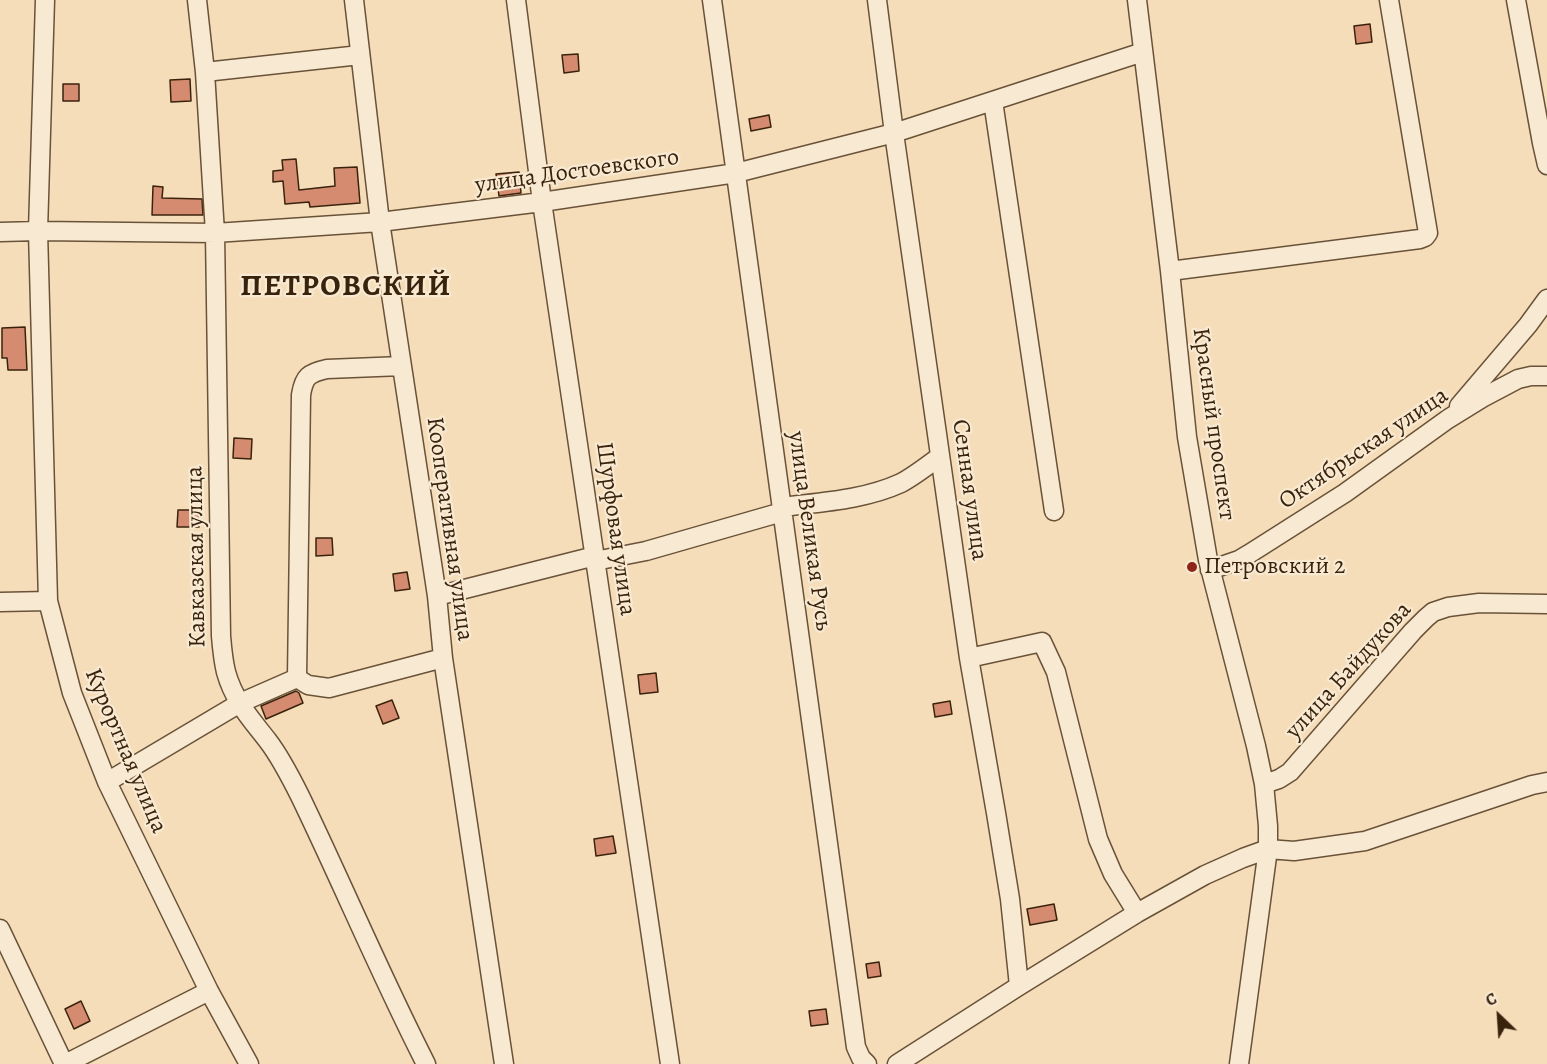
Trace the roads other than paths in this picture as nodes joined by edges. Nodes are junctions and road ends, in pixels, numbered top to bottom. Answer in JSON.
{"nodes":[{"id":1,"x":45,"y":0,"type":"edge"},
{"id":2,"x":197,"y":0,"type":"edge"},
{"id":3,"x":354,"y":0,"type":"edge"},
{"id":4,"x":516,"y":0,"type":"edge"},
{"id":5,"x":712,"y":0,"type":"edge"},
{"id":6,"x":877,"y":0,"type":"edge"},
{"id":7,"x":1137,"y":0,"type":"edge"},
{"id":8,"x":1389,"y":0,"type":"edge"},
{"id":9,"x":1516,"y":0,"type":"edge"},
{"id":10,"x":1143,"y":52,"type":"junction"},
{"id":11,"x":360,"y":55,"type":"junction"},
{"id":12,"x":205,"y":72,"type":"junction"},
{"id":13,"x":993,"y":101,"type":"junction"},
{"id":14,"x":894,"y":133,"type":"junction"},
{"id":15,"x":1547,"y":165,"type":"edge"},
{"id":16,"x":736,"y":173,"type":"junction"},
{"id":17,"x":542,"y":202,"type":"junction"},
{"id":18,"x":380,"y":222,"type":"junction"},
{"id":19,"x":38,"y":231,"type":"junction"},
{"id":20,"x":0,"y":232,"type":"edge"},
{"id":21,"x":215,"y":233,"type":"junction"},
{"id":22,"x":1170,"y":272,"type":"junction"},
{"id":23,"x":1547,"y":299,"type":"edge"},
{"id":24,"x":402,"y":366,"type":"junction"},
{"id":25,"x":1547,"y":376,"type":"edge"},
{"id":26,"x":1448,"y":419,"type":"junction"},
{"id":27,"x":939,"y":457,"type":"junction"},
{"id":28,"x":782,"y":509,"type":"junction"},
{"id":29,"x":1054,"y":511,"type":"dead end"},
{"id":30,"x":595,"y":559,"type":"junction"},
{"id":31,"x":1210,"y":570,"type":"junction"},
{"id":32,"x":437,"y":596,"type":"junction"},
{"id":33,"x":48,"y":601,"type":"junction"},
{"id":34,"x":0,"y":602,"type":"edge"},
{"id":35,"x":1547,"y":604,"type":"edge"},
{"id":36,"x":443,"y":658,"type":"junction"},
{"id":37,"x":969,"y":658,"type":"junction"},
{"id":38,"x":297,"y":678,"type":"junction"},
{"id":39,"x":240,"y":704,"type":"junction"},
{"id":40,"x":107,"y":782,"type":"junction"},
{"id":41,"x":1547,"y":782,"type":"edge"},
{"id":42,"x":1264,"y":784,"type":"junction"},
{"id":43,"x":1268,"y":849,"type":"junction"},
{"id":44,"x":1137,"y":913,"type":"junction"},
{"id":45,"x":0,"y":929,"type":"edge"},
{"id":46,"x":1019,"y":986,"type":"junction"},
{"id":47,"x":209,"y":991,"type":"junction"},
{"id":48,"x":64,"y":1064,"type":"edge"},
{"id":49,"x":249,"y":1064,"type":"edge"},
{"id":50,"x":426,"y":1064,"type":"edge"},
{"id":51,"x":504,"y":1064,"type":"edge"},
{"id":52,"x":670,"y":1064,"type":"edge"},
{"id":53,"x":867,"y":1064,"type":"edge"},
{"id":54,"x":897,"y":1064,"type":"edge"},
{"id":55,"x":1239,"y":1064,"type":"edge"}],
"edges":[{"from":1,"to":19,"type":"street","name":"Курортная улица"},
{"from":2,"to":12,"type":"street","name":"Кавказская улица"},
{"from":3,"to":11,"type":"street","name":"Кооперативная улица"},
{"from":4,"to":17,"type":"street","name":"Шурфовая улица"},
{"from":5,"to":16,"type":"street","name":"улица Великая Русь"},
{"from":6,"to":14,"type":"street","name":"Сенная улица"},
{"from":7,"to":10,"type":"street","name":"Красный проспект"},
{"from":8,"to":22,"type":"street"},
{"from":9,"to":15,"type":"street"},
{"from":10,"to":13,"type":"street","name":"улица Достоевского"},
{"from":10,"to":22,"type":"street","name":"Красный проспект"},
{"from":11,"to":12,"type":"street"},
{"from":11,"to":18,"type":"street","name":"Кооперативная улица"},
{"from":12,"to":21,"type":"street","name":"Кавказская улица"},
{"from":13,"to":14,"type":"street","name":"улица Достоевского"},
{"from":13,"to":29,"type":"street"},
{"from":14,"to":16,"type":"street","name":"улица Достоевского"},
{"from":14,"to":27,"type":"street","name":"Сенная улица"},
{"from":16,"to":17,"type":"street","name":"улица Достоевского"},
{"from":16,"to":28,"type":"street","name":"улица Великая Русь"},
{"from":17,"to":18,"type":"street","name":"улица Достоевского"},
{"from":17,"to":30,"type":"street","name":"Шурфовая улица"},
{"from":18,"to":21,"type":"street","name":"улица Достоевского"},
{"from":18,"to":24,"type":"street","name":"Кооперативная улица"},
{"from":19,"to":20,"type":"street","name":"улица Достоевского"},
{"from":19,"to":21,"type":"street","name":"улица Достоевского"},
{"from":19,"to":33,"type":"street","name":"Курортная улица"},
{"from":21,"to":39,"type":"street","name":"Кавказская улица"},
{"from":22,"to":31,"type":"street","name":"Красный проспект"},
{"from":23,"to":26,"type":"street"},
{"from":24,"to":32,"type":"street","name":"Кооперативная улица"},
{"from":24,"to":38,"type":"street"},
{"from":25,"to":26,"type":"street","name":"Октябрьская улица"},
{"from":26,"to":31,"type":"street","name":"Октябрьская улица"},
{"from":27,"to":28,"type":"street"},
{"from":27,"to":37,"type":"street","name":"Сенная улица"},
{"from":28,"to":30,"type":"street"},
{"from":28,"to":53,"type":"street","name":"улица Великая Русь"},
{"from":30,"to":32,"type":"street"},
{"from":30,"to":52,"type":"street","name":"Шурфовая улица"},
{"from":31,"to":42,"type":"street","name":"Красный проспект"},
{"from":32,"to":36,"type":"street","name":"Кооперативная улица"},
{"from":33,"to":34,"type":"street"},
{"from":33,"to":40,"type":"street","name":"Курортная улица"},
{"from":35,"to":42,"type":"street","name":"улица Байдукова"},
{"from":36,"to":38,"type":"street"},
{"from":36,"to":51,"type":"street","name":"Кооперативная улица"},
{"from":37,"to":44,"type":"street"},
{"from":37,"to":46,"type":"street","name":"Сенная улица"},
{"from":38,"to":39,"type":"street"},
{"from":39,"to":40,"type":"street"},
{"from":39,"to":50,"type":"street","name":"Кавказская улица"},
{"from":40,"to":47,"type":"street","name":"Курортная улица"},
{"from":41,"to":43,"type":"street"},
{"from":42,"to":43,"type":"street","name":"Красный проспект"},
{"from":43,"to":44,"type":"street"},
{"from":43,"to":55,"type":"street","name":"Красный проспект"},
{"from":44,"to":46,"type":"street"},
{"from":45,"to":48,"type":"street"},
{"from":46,"to":54,"type":"street"},
{"from":47,"to":48,"type":"street"},
{"from":47,"to":49,"type":"street","name":"Курортная улица"}]}
